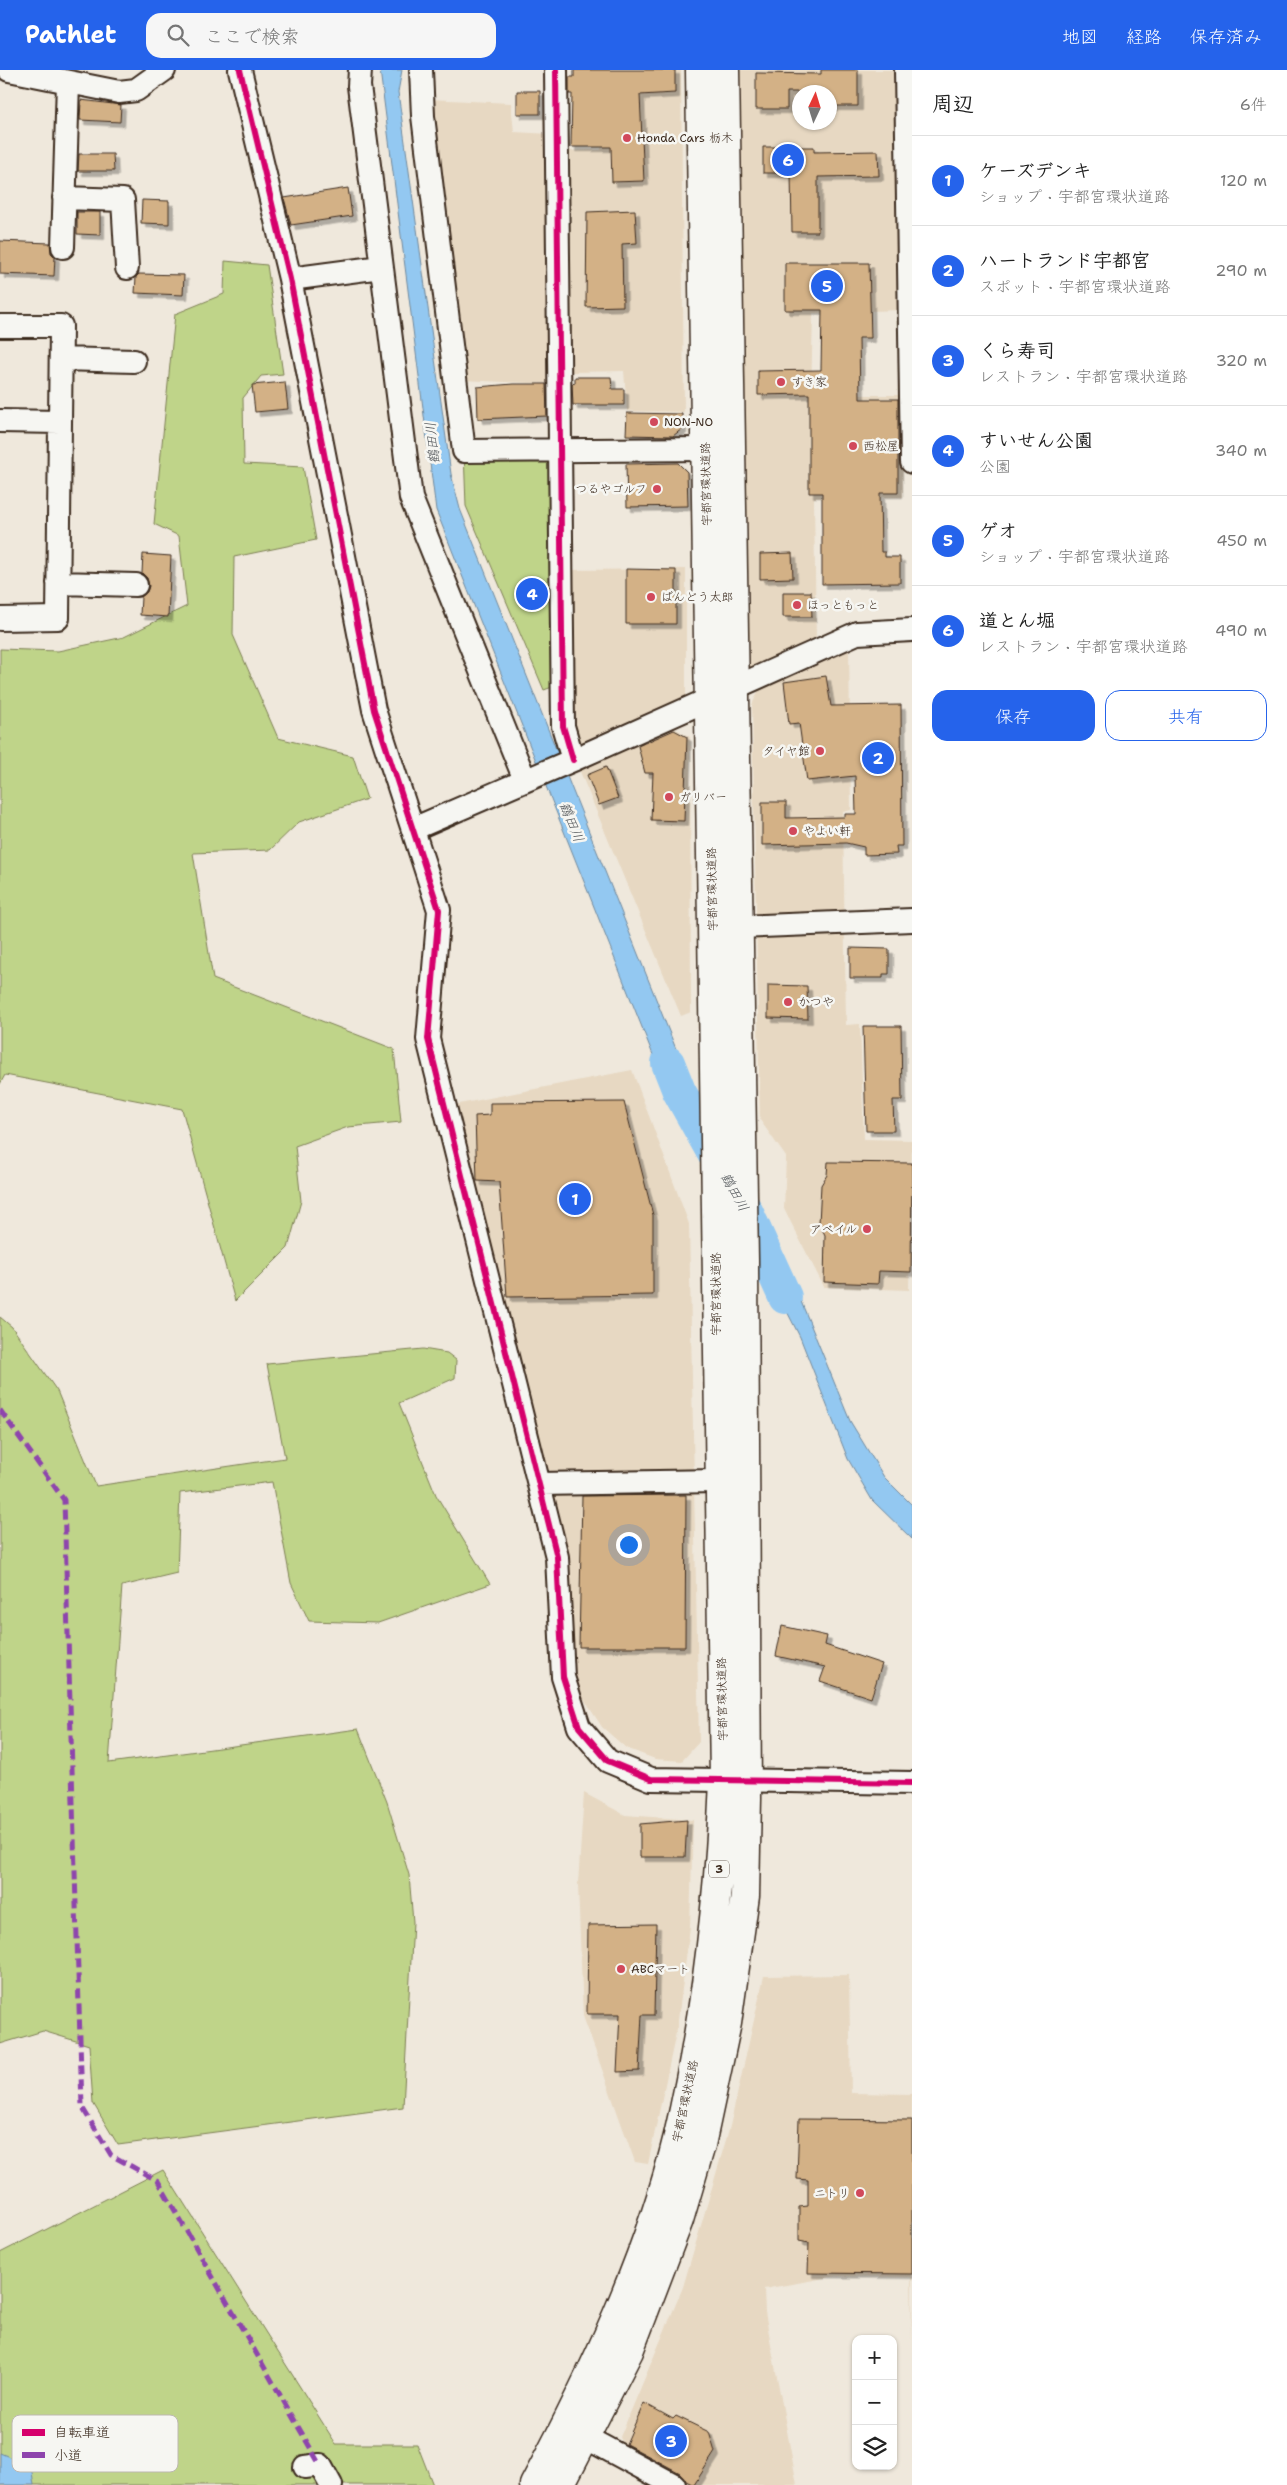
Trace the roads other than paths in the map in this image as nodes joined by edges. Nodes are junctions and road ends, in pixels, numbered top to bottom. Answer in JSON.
{"nodes":[{"id":1,"x":9,"y":70,"type":"edge"},
{"id":2,"x":164,"y":70,"type":"edge"},
{"id":3,"x":240,"y":70,"type":"edge"},
{"id":4,"x":360,"y":70,"type":"edge"},
{"id":5,"x":421,"y":70,"type":"edge"},
{"id":6,"x":556,"y":70,"type":"edge"},
{"id":7,"x":700,"y":70,"type":"edge"},
{"id":8,"x":725,"y":70,"type":"edge"},
{"id":9,"x":906,"y":70,"type":"edge"},
{"id":10,"x":68,"y":82,"type":"junction"},
{"id":11,"x":64,"y":198,"type":"junction"},
{"id":12,"x":63,"y":247,"type":"dead end"},
{"id":13,"x":381,"y":267,"type":"junction"},
{"id":14,"x":127,"y":268,"type":"dead end"},
{"id":15,"x":290,"y":279,"type":"junction"},
{"id":16,"x":0,"y":326,"type":"edge"},
{"id":17,"x":911,"y":358,"type":"edge"},
{"id":18,"x":61,"y":359,"type":"junction"},
{"id":19,"x":134,"y":361,"type":"dead end"},
{"id":20,"x":0,"y":421,"type":"edge"},
{"id":21,"x":60,"y":422,"type":"junction"},
{"id":22,"x":706,"y":449,"type":"junction"},
{"id":23,"x":560,"y":451,"type":"junction"},
{"id":24,"x":912,"y":462,"type":"edge"},
{"id":25,"x":58,"y":583,"type":"junction"},
{"id":26,"x":136,"y":586,"type":"dead end"},
{"id":27,"x":0,"y":620,"type":"edge"},
{"id":28,"x":912,"y":630,"type":"edge"},
{"id":29,"x":734,"y":687,"type":"junction"},
{"id":30,"x":709,"y":699,"type":"junction"},
{"id":31,"x":573,"y":760,"type":"junction"},
{"id":32,"x":525,"y":780,"type":"junction"},
{"id":33,"x":413,"y":829,"type":"junction"},
{"id":34,"x":912,"y":920,"type":"edge"},
{"id":35,"x":740,"y":927,"type":"junction"},
{"id":36,"x":718,"y":1481,"type":"junction"},
{"id":37,"x":539,"y":1484,"type":"junction"},
{"id":38,"x":735,"y":1781,"type":"junction"},
{"id":39,"x":912,"y":1783,"type":"edge"},
{"id":40,"x":585,"y":2437,"type":"junction"},
{"id":41,"x":305,"y":2467,"type":"dead end"},
{"id":42,"x":332,"y":2485,"type":"edge"},
{"id":43,"x":534,"y":2485,"type":"edge"},
{"id":44,"x":560,"y":2485,"type":"edge"},
{"id":45,"x":674,"y":2485,"type":"edge"}],
"edges":[{"from":1,"to":10,"type":"street"},
{"from":2,"to":10,"type":"street"},
{"from":3,"to":15,"type":"street"},
{"from":4,"to":13,"type":"street"},
{"from":5,"to":23,"type":"street"},
{"from":6,"to":23,"type":"street"},
{"from":7,"to":22,"type":"main road","name":"宇都宮環状道路","number":"3"},
{"from":8,"to":29,"type":"main road","name":"宇都宮環状道路","number":"3"},
{"from":9,"to":17,"type":"street"},
{"from":10,"to":11,"type":"street"},
{"from":11,"to":12,"type":"street"},
{"from":11,"to":14,"type":"street"},
{"from":13,"to":15,"type":"street"},
{"from":13,"to":32,"type":"street"},
{"from":15,"to":33,"type":"street"},
{"from":16,"to":18,"type":"street"},
{"from":17,"to":24,"type":"street"},
{"from":18,"to":19,"type":"street"},
{"from":18,"to":21,"type":"street"},
{"from":20,"to":21,"type":"street"},
{"from":21,"to":25,"type":"street"},
{"from":22,"to":23,"type":"street"},
{"from":22,"to":30,"type":"main road","name":"宇都宮環状道路","number":"3"},
{"from":23,"to":31,"type":"street"},
{"from":25,"to":26,"type":"street"},
{"from":25,"to":27,"type":"street"},
{"from":28,"to":29,"type":"street"},
{"from":29,"to":30,"type":"street"},
{"from":29,"to":35,"type":"main road","name":"宇都宮環状道路","number":"3"},
{"from":30,"to":31,"type":"street"},
{"from":30,"to":36,"type":"main road","name":"宇都宮環状道路","number":"3"},
{"from":31,"to":32,"type":"street"},
{"from":32,"to":33,"type":"street"},
{"from":33,"to":37,"type":"street"},
{"from":34,"to":35,"type":"street"},
{"from":35,"to":38,"type":"main road","name":"宇都宮環状道路","number":"3"},
{"from":36,"to":37,"type":"street"},
{"from":36,"to":38,"type":"main road","name":"宇都宮環状道路","number":"3"},
{"from":37,"to":38,"type":"street"},
{"from":38,"to":39,"type":"street"},
{"from":38,"to":40,"type":"main road","name":"宇都宮環状道路","number":"3"},
{"from":38,"to":43,"type":"main road","name":"宇都宮環状道路","number":"3"},
{"from":40,"to":44,"type":"main road","name":"宇都宮環状道路","number":"3"},
{"from":40,"to":45,"type":"street"},
{"from":41,"to":42,"type":"street"}]}
